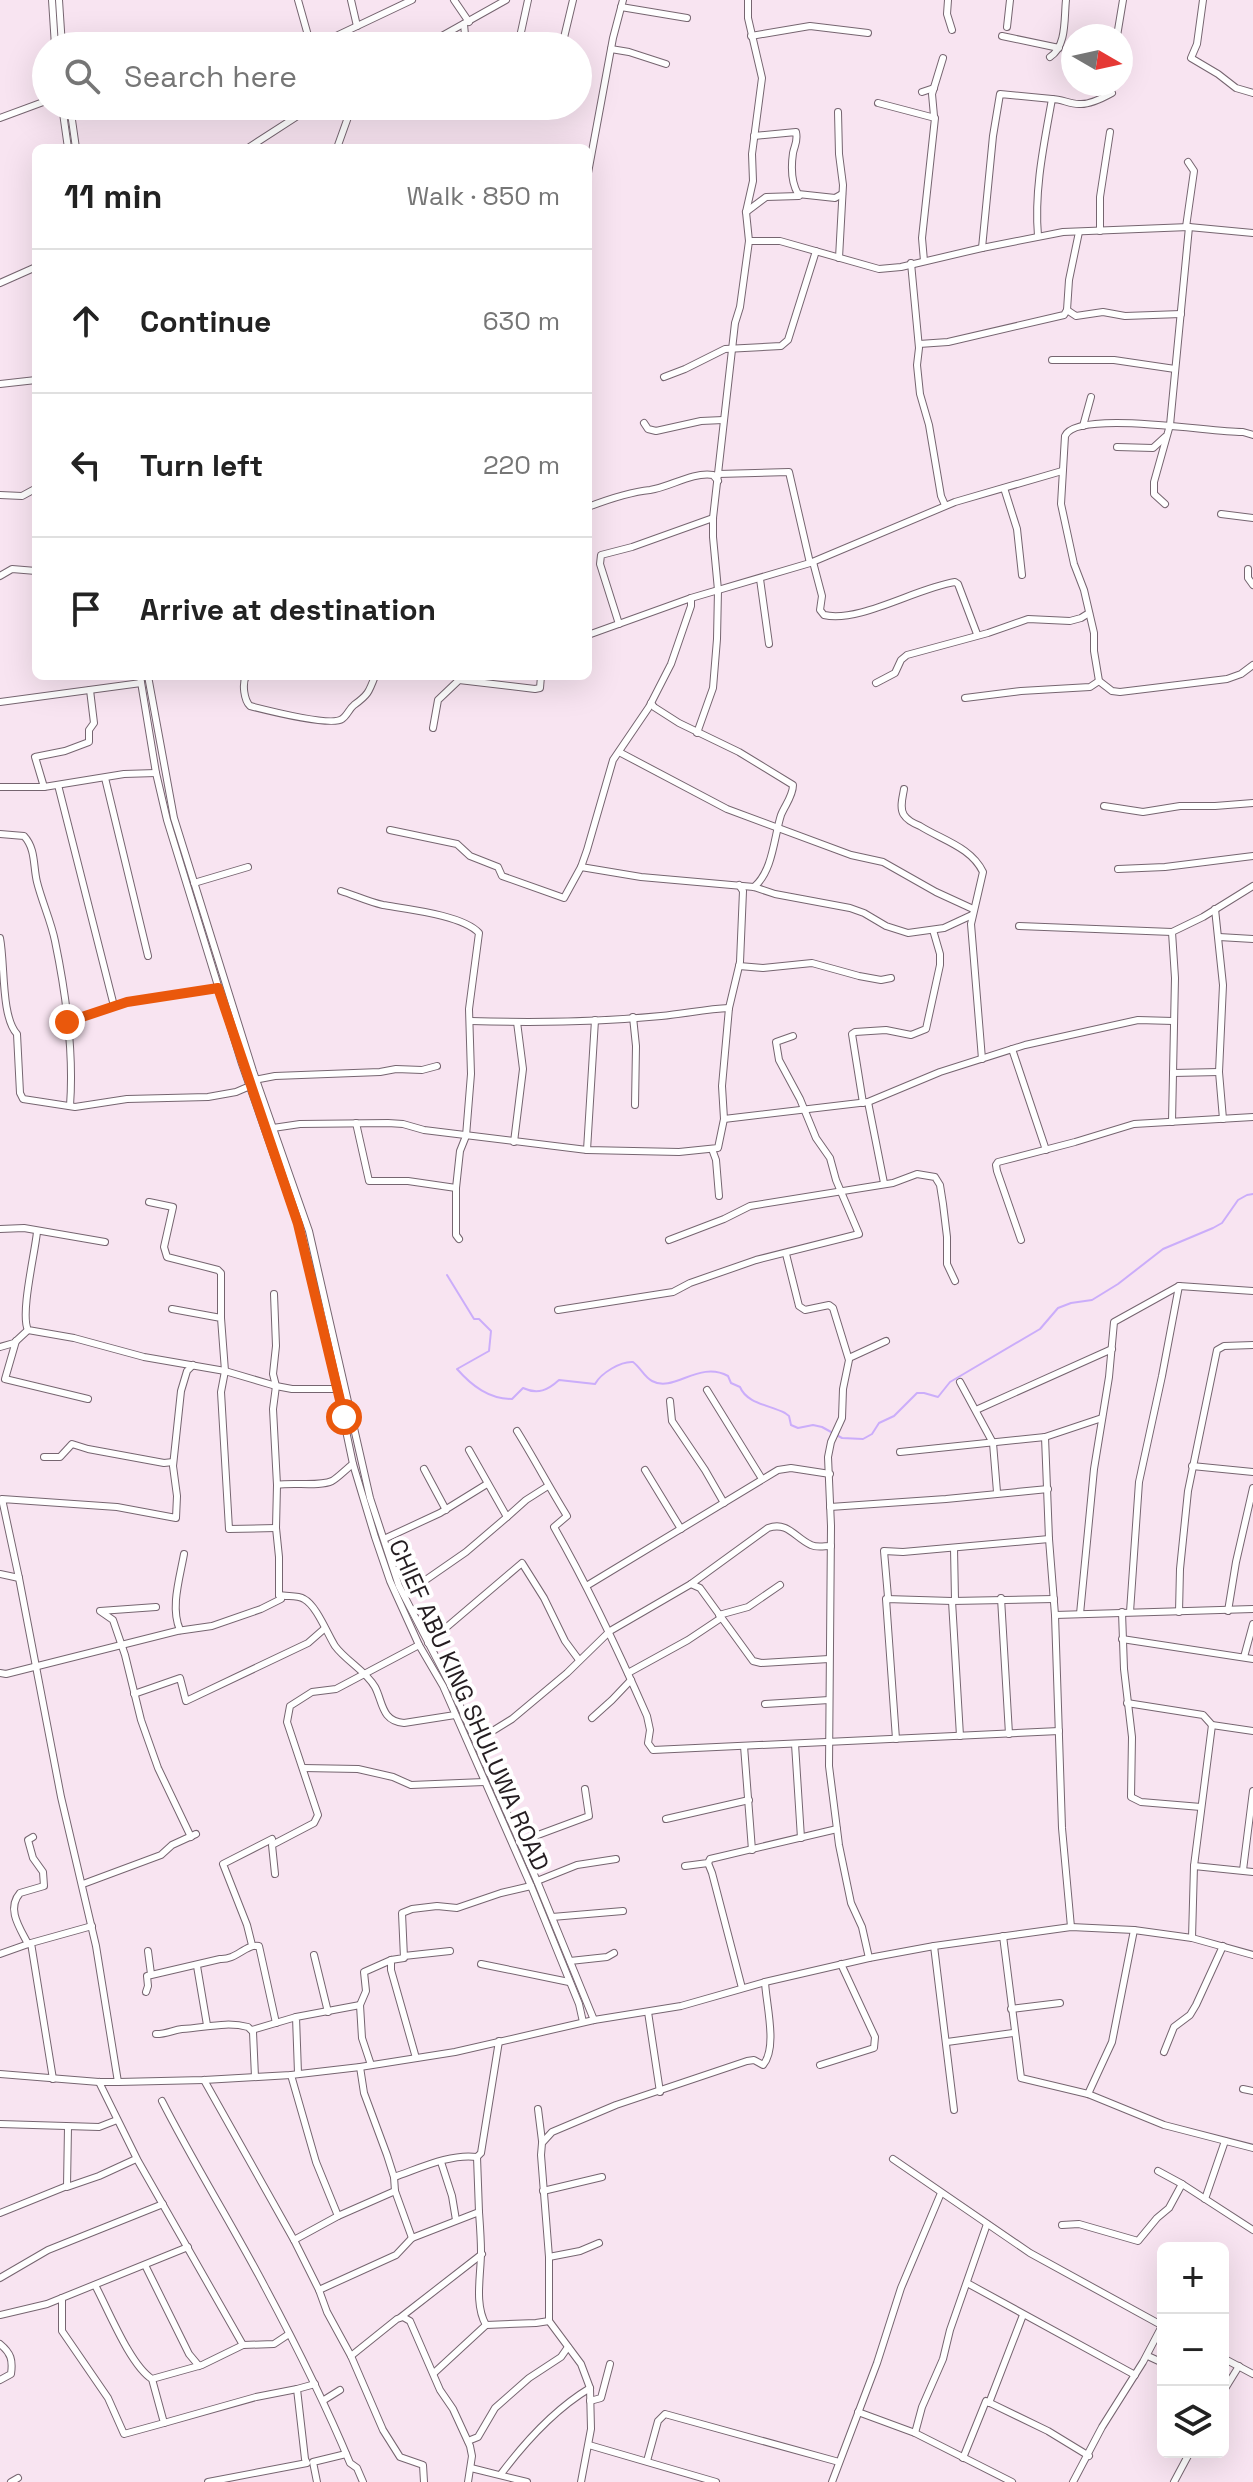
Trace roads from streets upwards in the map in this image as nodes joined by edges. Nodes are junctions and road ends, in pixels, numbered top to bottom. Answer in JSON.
{"nodes":[{"id":1,"x":52,"y":0,"type":"edge"},
{"id":2,"x":59,"y":0,"type":"edge"},
{"id":3,"x":298,"y":0,"type":"edge"},
{"id":4,"x":351,"y":0,"type":"edge"},
{"id":5,"x":412,"y":0,"type":"edge"},
{"id":6,"x":454,"y":0,"type":"edge"},
{"id":7,"x":506,"y":0,"type":"edge"},
{"id":8,"x":528,"y":0,"type":"edge"},
{"id":9,"x":573,"y":0,"type":"edge"},
{"id":10,"x":748,"y":0,"type":"edge"},
{"id":11,"x":948,"y":0,"type":"edge"},
{"id":12,"x":1010,"y":0,"type":"edge"},
{"id":13,"x":1066,"y":0,"type":"edge"},
{"id":14,"x":1123,"y":0,"type":"edge"},
{"id":15,"x":1203,"y":0,"type":"edge"},
{"id":16,"x":622,"y":4,"type":"edge"},
{"id":17,"x":687,"y":18,"type":"dead end"},
{"id":18,"x":466,"y":23,"type":"junction"},
{"id":19,"x":1119,"y":24,"type":"edge"},
{"id":20,"x":357,"y":26,"type":"junction"},
{"id":21,"x":1007,"y":27,"type":"dead end"},
{"id":22,"x":952,"y":30,"type":"dead end"},
{"id":23,"x":54,"y":32,"type":"edge"},
{"id":24,"x":61,"y":32,"type":"edge"},
{"id":25,"x":308,"y":32,"type":"edge"},
{"id":26,"x":344,"y":32,"type":"edge"},
{"id":27,"x":450,"y":32,"type":"edge"},
{"id":28,"x":466,"y":32,"type":"edge"},
{"id":29,"x":521,"y":32,"type":"edge"},
{"id":30,"x":565,"y":32,"type":"edge"},
{"id":31,"x":868,"y":33,"type":"dead end"},
{"id":32,"x":751,"y":36,"type":"junction"},
{"id":33,"x":1002,"y":36,"type":"dead end"},
{"id":34,"x":1059,"y":48,"type":"junction"},
{"id":35,"x":611,"y":49,"type":"junction"},
{"id":36,"x":1050,"y":57,"type":"dead end"},
{"id":37,"x":943,"y":58,"type":"dead end"},
{"id":38,"x":666,"y":64,"type":"dead end"},
{"id":39,"x":934,"y":88,"type":"junction"},
{"id":40,"x":922,"y":92,"type":"dead end"},
{"id":41,"x":1253,"y":93,"type":"edge"},
{"id":42,"x":1106,"y":96,"type":"edge"},
{"id":43,"x":1052,"y":99,"type":"junction"},
{"id":44,"x":878,"y":103,"type":"dead end"},
{"id":45,"x":32,"y":106,"type":"edge"},
{"id":46,"x":838,"y":112,"type":"dead end"},
{"id":47,"x":934,"y":117,"type":"junction"},
{"id":48,"x":0,"y":118,"type":"edge"},
{"id":49,"x":64,"y":120,"type":"edge"},
{"id":50,"x":72,"y":120,"type":"edge"},
{"id":51,"x":291,"y":120,"type":"edge"},
{"id":52,"x":347,"y":120,"type":"edge"},
{"id":53,"x":1110,"y":132,"type":"dead end"},
{"id":54,"x":754,"y":136,"type":"junction"},
{"id":55,"x":67,"y":144,"type":"edge"},
{"id":56,"x":75,"y":144,"type":"edge"},
{"id":57,"x":254,"y":144,"type":"edge"},
{"id":58,"x":338,"y":144,"type":"edge"},
{"id":59,"x":592,"y":151,"type":"edge"},
{"id":60,"x":1188,"y":162,"type":"dead end"},
{"id":61,"x":750,"y":194,"type":"junction"},
{"id":62,"x":842,"y":194,"type":"junction"},
{"id":63,"x":803,"y":196,"type":"junction"},
{"id":64,"x":766,"y":197,"type":"junction"},
{"id":65,"x":746,"y":212,"type":"junction"},
{"id":66,"x":1188,"y":227,"type":"junction"},
{"id":67,"x":1100,"y":231,"type":"junction"},
{"id":68,"x":1079,"y":232,"type":"junction"},
{"id":69,"x":1253,"y":233,"type":"edge"},
{"id":70,"x":1038,"y":236,"type":"junction"},
{"id":71,"x":749,"y":241,"type":"junction"},
{"id":72,"x":982,"y":248,"type":"junction"},
{"id":73,"x":816,"y":251,"type":"junction"},
{"id":74,"x":839,"y":258,"type":"junction"},
{"id":75,"x":924,"y":261,"type":"junction"},
{"id":76,"x":911,"y":263,"type":"junction"},
{"id":77,"x":32,"y":268,"type":"edge"},
{"id":78,"x":1,"y":280,"type":"edge"},
{"id":79,"x":1067,"y":310,"type":"junction"},
{"id":80,"x":1181,"y":314,"type":"junction"},
{"id":81,"x":919,"y":344,"type":"junction"},
{"id":82,"x":733,"y":347,"type":"junction"},
{"id":83,"x":1052,"y":360,"type":"dead end"},
{"id":84,"x":1175,"y":369,"type":"junction"},
{"id":85,"x":664,"y":377,"type":"dead end"},
{"id":86,"x":32,"y":380,"type":"edge"},
{"id":87,"x":0,"y":384,"type":"edge"},
{"id":88,"x":1091,"y":397,"type":"dead end"},
{"id":89,"x":723,"y":420,"type":"junction"},
{"id":90,"x":644,"y":423,"type":"dead end"},
{"id":91,"x":1170,"y":425,"type":"junction"},
{"id":92,"x":1083,"y":426,"type":"junction"},
{"id":93,"x":1253,"y":435,"type":"edge"},
{"id":94,"x":1165,"y":437,"type":"junction"},
{"id":95,"x":1117,"y":447,"type":"dead end"},
{"id":96,"x":1062,"y":471,"type":"junction"},
{"id":97,"x":718,"y":477,"type":"junction"},
{"id":98,"x":1004,"y":488,"type":"junction"},
{"id":99,"x":32,"y":491,"type":"edge"},
{"id":100,"x":0,"y":495,"type":"edge"},
{"id":101,"x":1165,"y":504,"type":"dead end"},
{"id":102,"x":945,"y":505,"type":"junction"},
{"id":103,"x":592,"y":506,"type":"edge"},
{"id":104,"x":1221,"y":514,"type":"dead end"},
{"id":105,"x":713,"y":518,"type":"junction"},
{"id":106,"x":1253,"y":518,"type":"edge"},
{"id":107,"x":811,"y":562,"type":"junction"},
{"id":108,"x":1248,"y":569,"type":"dead end"},
{"id":109,"x":32,"y":571,"type":"edge"},
{"id":110,"x":1022,"y":575,"type":"dead end"},
{"id":111,"x":0,"y":576,"type":"edge"},
{"id":112,"x":760,"y":579,"type":"junction"},
{"id":113,"x":1253,"y":585,"type":"edge"},
{"id":114,"x":718,"y":590,"type":"junction"},
{"id":115,"x":691,"y":598,"type":"junction"},
{"id":116,"x":1089,"y":613,"type":"junction"},
{"id":117,"x":1081,"y":618,"type":"junction"},
{"id":118,"x":619,"y":624,"type":"junction"},
{"id":119,"x":1092,"y":624,"type":"junction"},
{"id":120,"x":592,"y":634,"type":"edge"},
{"id":121,"x":977,"y":634,"type":"junction"},
{"id":122,"x":769,"y":644,"type":"dead end"},
{"id":123,"x":1253,"y":665,"type":"edge"},
{"id":124,"x":141,"y":680,"type":"edge"},
{"id":125,"x":149,"y":680,"type":"edge"},
{"id":126,"x":244,"y":680,"type":"edge"},
{"id":127,"x":373,"y":680,"type":"edge"},
{"id":128,"x":459,"y":680,"type":"edge"},
{"id":129,"x":459,"y":680,"type":"edge"},
{"id":130,"x":541,"y":680,"type":"edge"},
{"id":131,"x":1099,"y":681,"type":"junction"},
{"id":132,"x":876,"y":683,"type":"dead end"},
{"id":133,"x":90,"y":690,"type":"junction"},
{"id":134,"x":965,"y":698,"type":"dead end"},
{"id":135,"x":0,"y":702,"type":"edge"},
{"id":136,"x":651,"y":706,"type":"junction"},
{"id":137,"x":433,"y":728,"type":"dead end"},
{"id":138,"x":697,"y":733,"type":"junction"},
{"id":139,"x":619,"y":752,"type":"junction"},
{"id":140,"x":156,"y":773,"type":"junction"},
{"id":141,"x":105,"y":778,"type":"junction"},
{"id":142,"x":58,"y":785,"type":"junction"},
{"id":143,"x":0,"y":787,"type":"edge"},
{"id":144,"x":44,"y":787,"type":"junction"},
{"id":145,"x":904,"y":789,"type":"dead end"},
{"id":146,"x":1253,"y":803,"type":"edge"},
{"id":147,"x":1104,"y":806,"type":"dead end"},
{"id":148,"x":778,"y":826,"type":"junction"},
{"id":149,"x":390,"y":830,"type":"dead end"},
{"id":150,"x":0,"y":834,"type":"edge"},
{"id":151,"x":1253,"y":856,"type":"edge"},
{"id":152,"x":188,"y":865,"type":"junction"},
{"id":153,"x":179,"y":867,"type":"junction"},
{"id":154,"x":248,"y":867,"type":"dead end"},
{"id":155,"x":581,"y":867,"type":"junction"},
{"id":156,"x":1118,"y":869,"type":"dead end"},
{"id":157,"x":194,"y":883,"type":"junction"},
{"id":158,"x":1253,"y":886,"type":"edge"},
{"id":159,"x":746,"y":887,"type":"junction"},
{"id":160,"x":341,"y":891,"type":"dead end"},
{"id":161,"x":1215,"y":909,"type":"junction"},
{"id":162,"x":972,"y":912,"type":"junction"},
{"id":163,"x":1019,"y":926,"type":"dead end"},
{"id":164,"x":933,"y":930,"type":"junction"},
{"id":165,"x":1172,"y":932,"type":"junction"},
{"id":166,"x":1219,"y":937,"type":"junction"},
{"id":167,"x":0,"y":938,"type":"edge"},
{"id":168,"x":1253,"y":939,"type":"edge"},
{"id":169,"x":148,"y":956,"type":"dead end"},
{"id":170,"x":739,"y":966,"type":"junction"},
{"id":171,"x":891,"y":978,"type":"dead end"},
{"id":172,"x":218,"y":988,"type":"junction"},
{"id":173,"x":114,"y":1006,"type":"junction"},
{"id":174,"x":729,"y":1008,"type":"junction"},
{"id":175,"x":633,"y":1017,"type":"junction"},
{"id":176,"x":595,"y":1020,"type":"junction"},
{"id":177,"x":471,"y":1021,"type":"junction"},
{"id":178,"x":1173,"y":1021,"type":"junction"},
{"id":179,"x":67,"y":1022,"type":"junction"},
{"id":180,"x":517,"y":1022,"type":"junction"},
{"id":181,"x":793,"y":1036,"type":"dead end"},
{"id":182,"x":1012,"y":1049,"type":"junction"},
{"id":183,"x":982,"y":1059,"type":"junction"},
{"id":184,"x":437,"y":1066,"type":"dead end"},
{"id":185,"x":1219,"y":1072,"type":"junction"},
{"id":186,"x":1173,"y":1073,"type":"junction"},
{"id":187,"x":251,"y":1082,"type":"junction"},
{"id":188,"x":866,"y":1102,"type":"junction"},
{"id":189,"x":635,"y":1105,"type":"dead end"},
{"id":190,"x":70,"y":1106,"type":"junction"},
{"id":191,"x":806,"y":1111,"type":"junction"},
{"id":192,"x":1253,"y":1117,"type":"edge"},
{"id":193,"x":724,"y":1119,"type":"junction"},
{"id":194,"x":1223,"y":1119,"type":"junction"},
{"id":195,"x":1172,"y":1122,"type":"junction"},
{"id":196,"x":356,"y":1123,"type":"junction"},
{"id":197,"x":273,"y":1128,"type":"junction"},
{"id":198,"x":466,"y":1136,"type":"junction"},
{"id":199,"x":514,"y":1142,"type":"junction"},
{"id":200,"x":712,"y":1149,"type":"junction"},
{"id":201,"x":587,"y":1150,"type":"junction"},
{"id":202,"x":1046,"y":1150,"type":"junction"},
{"id":203,"x":884,"y":1183,"type":"junction"},
{"id":204,"x":456,"y":1188,"type":"junction"},
{"id":205,"x":841,"y":1191,"type":"junction"},
{"id":206,"x":719,"y":1196,"type":"dead end"},
{"id":207,"x":149,"y":1202,"type":"dead end"},
{"id":208,"x":0,"y":1229,"type":"edge"},
{"id":209,"x":37,"y":1232,"type":"junction"},
{"id":210,"x":459,"y":1239,"type":"dead end"},
{"id":211,"x":669,"y":1240,"type":"dead end"},
{"id":212,"x":1021,"y":1240,"type":"dead end"},
{"id":213,"x":105,"y":1242,"type":"dead end"},
{"id":214,"x":786,"y":1254,"type":"junction"},
{"id":215,"x":955,"y":1281,"type":"dead end"},
{"id":216,"x":1179,"y":1286,"type":"junction"},
{"id":217,"x":1253,"y":1291,"type":"edge"},
{"id":218,"x":274,"y":1294,"type":"dead end"},
{"id":219,"x":172,"y":1309,"type":"dead end"},
{"id":220,"x":558,"y":1310,"type":"dead end"},
{"id":221,"x":221,"y":1318,"type":"junction"},
{"id":222,"x":28,"y":1330,"type":"junction"},
{"id":223,"x":16,"y":1341,"type":"junction"},
{"id":224,"x":886,"y":1341,"type":"dead end"},
{"id":225,"x":1253,"y":1345,"type":"edge"},
{"id":226,"x":0,"y":1347,"type":"edge"},
{"id":227,"x":1112,"y":1349,"type":"junction"},
{"id":228,"x":849,"y":1358,"type":"junction"},
{"id":229,"x":193,"y":1365,"type":"junction"},
{"id":230,"x":225,"y":1371,"type":"junction"},
{"id":231,"x":960,"y":1382,"type":"dead end"},
{"id":232,"x":276,"y":1386,"type":"junction"},
{"id":233,"x":338,"y":1389,"type":"junction"},
{"id":234,"x":707,"y":1390,"type":"dead end"},
{"id":235,"x":88,"y":1399,"type":"dead end"},
{"id":236,"x":670,"y":1401,"type":"dead end"},
{"id":237,"x":976,"y":1410,"type":"junction"},
{"id":238,"x":348,"y":1416,"type":"junction"},
{"id":239,"x":1102,"y":1418,"type":"junction"},
{"id":240,"x":517,"y":1431,"type":"dead end"},
{"id":241,"x":1045,"y":1437,"type":"junction"},
{"id":242,"x":993,"y":1443,"type":"junction"},
{"id":243,"x":469,"y":1450,"type":"dead end"},
{"id":244,"x":900,"y":1452,"type":"dead end"},
{"id":245,"x":44,"y":1457,"type":"dead end"},
{"id":246,"x":173,"y":1462,"type":"junction"},
{"id":247,"x":353,"y":1464,"type":"junction"},
{"id":248,"x":1192,"y":1466,"type":"junction"},
{"id":249,"x":424,"y":1469,"type":"dead end"},
{"id":250,"x":645,"y":1470,"type":"dead end"},
{"id":251,"x":1253,"y":1472,"type":"edge"},
{"id":252,"x":830,"y":1474,"type":"junction"},
{"id":253,"x":762,"y":1479,"type":"junction"},
{"id":254,"x":487,"y":1484,"type":"junction"},
{"id":255,"x":277,"y":1485,"type":"junction"},
{"id":256,"x":548,"y":1486,"type":"junction"},
{"id":257,"x":1253,"y":1488,"type":"edge"},
{"id":258,"x":1048,"y":1489,"type":"junction"},
{"id":259,"x":997,"y":1492,"type":"junction"},
{"id":260,"x":1,"y":1497,"type":"edge"},
{"id":261,"x":724,"y":1503,"type":"junction"},
{"id":262,"x":830,"y":1507,"type":"junction"},
{"id":263,"x":446,"y":1510,"type":"junction"},
{"id":264,"x":507,"y":1517,"type":"junction"},
{"id":265,"x":0,"y":1526,"type":"edge"},
{"id":266,"x":9,"y":1526,"type":"junction"},
{"id":267,"x":276,"y":1528,"type":"junction"},
{"id":268,"x":681,"y":1529,"type":"junction"},
{"id":269,"x":384,"y":1539,"type":"junction"},
{"id":270,"x":1049,"y":1539,"type":"junction"},
{"id":271,"x":831,"y":1546,"type":"junction"},
{"id":272,"x":954,"y":1548,"type":"junction"},
{"id":273,"x":184,"y":1554,"type":"dead end"},
{"id":274,"x":0,"y":1574,"type":"edge"},
{"id":275,"x":704,"y":1575,"type":"junction"},
{"id":276,"x":19,"y":1578,"type":"junction"},
{"id":277,"x":691,"y":1584,"type":"junction"},
{"id":278,"x":588,"y":1585,"type":"junction"},
{"id":279,"x":780,"y":1585,"type":"dead end"},
{"id":280,"x":700,"y":1588,"type":"junction"},
{"id":281,"x":404,"y":1595,"type":"junction"},
{"id":282,"x":282,"y":1597,"type":"junction"},
{"id":283,"x":888,"y":1597,"type":"junction"},
{"id":284,"x":1001,"y":1598,"type":"junction"},
{"id":285,"x":1054,"y":1599,"type":"junction"},
{"id":286,"x":954,"y":1600,"type":"junction"},
{"id":287,"x":156,"y":1607,"type":"dead end"},
{"id":288,"x":1253,"y":1609,"type":"edge"},
{"id":289,"x":1228,"y":1611,"type":"junction"},
{"id":290,"x":1126,"y":1612,"type":"junction"},
{"id":291,"x":1179,"y":1612,"type":"junction"},
{"id":292,"x":1080,"y":1614,"type":"junction"},
{"id":293,"x":1055,"y":1615,"type":"junction"},
{"id":294,"x":720,"y":1617,"type":"junction"},
{"id":295,"x":1253,"y":1624,"type":"edge"},
{"id":296,"x":324,"y":1629,"type":"junction"},
{"id":297,"x":180,"y":1630,"type":"junction"},
{"id":298,"x":610,"y":1631,"type":"junction"},
{"id":299,"x":1122,"y":1639,"type":"junction"},
{"id":300,"x":428,"y":1643,"type":"junction"},
{"id":301,"x":419,"y":1645,"type":"junction"},
{"id":302,"x":121,"y":1646,"type":"junction"},
{"id":303,"x":1244,"y":1657,"type":"junction"},
{"id":304,"x":829,"y":1659,"type":"junction"},
{"id":305,"x":1253,"y":1659,"type":"edge"},
{"id":306,"x":579,"y":1660,"type":"junction"},
{"id":307,"x":36,"y":1668,"type":"junction"},
{"id":308,"x":0,"y":1673,"type":"edge"},
{"id":309,"x":363,"y":1674,"type":"junction"},
{"id":310,"x":630,"y":1676,"type":"junction"},
{"id":311,"x":134,"y":1694,"type":"junction"},
{"id":312,"x":829,"y":1700,"type":"junction"},
{"id":313,"x":1127,"y":1703,"type":"junction"},
{"id":314,"x":765,"y":1704,"type":"dead end"},
{"id":315,"x":455,"y":1715,"type":"junction"},
{"id":316,"x":592,"y":1718,"type":"dead end"},
{"id":317,"x":1212,"y":1725,"type":"junction"},
{"id":318,"x":1059,"y":1731,"type":"junction"},
{"id":319,"x":1253,"y":1731,"type":"edge"},
{"id":320,"x":1009,"y":1734,"type":"junction"},
{"id":321,"x":960,"y":1736,"type":"junction"},
{"id":322,"x":474,"y":1738,"type":"junction"},
{"id":323,"x":896,"y":1739,"type":"junction"},
{"id":324,"x":829,"y":1742,"type":"junction"},
{"id":325,"x":795,"y":1744,"type":"junction"},
{"id":326,"x":744,"y":1746,"type":"junction"},
{"id":327,"x":303,"y":1768,"type":"junction"},
{"id":328,"x":493,"y":1781,"type":"junction"},
{"id":329,"x":484,"y":1782,"type":"junction"},
{"id":330,"x":585,"y":1789,"type":"dead end"},
{"id":331,"x":1253,"y":1791,"type":"edge"},
{"id":332,"x":749,"y":1800,"type":"junction"},
{"id":333,"x":1201,"y":1807,"type":"junction"},
{"id":334,"x":666,"y":1819,"type":"dead end"},
{"id":335,"x":837,"y":1829,"type":"junction"},
{"id":336,"x":33,"y":1837,"type":"dead end"},
{"id":337,"x":801,"y":1838,"type":"junction"},
{"id":338,"x":272,"y":1839,"type":"dead end"},
{"id":339,"x":519,"y":1842,"type":"junction"},
{"id":340,"x":752,"y":1850,"type":"junction"},
{"id":341,"x":616,"y":1859,"type":"dead end"},
{"id":342,"x":708,"y":1863,"type":"junction"},
{"id":343,"x":685,"y":1866,"type":"dead end"},
{"id":344,"x":1194,"y":1866,"type":"junction"},
{"id":345,"x":1243,"y":1870,"type":"junction"},
{"id":346,"x":1253,"y":1872,"type":"edge"},
{"id":347,"x":275,"y":1874,"type":"dead end"},
{"id":348,"x":534,"y":1883,"type":"junction"},
{"id":349,"x":83,"y":1884,"type":"junction"},
{"id":350,"x":623,"y":1911,"type":"dead end"},
{"id":351,"x":552,"y":1917,"type":"junction"},
{"id":352,"x":92,"y":1926,"type":"junction"},
{"id":353,"x":1071,"y":1927,"type":"junction"},
{"id":354,"x":1134,"y":1930,"type":"junction"},
{"id":355,"x":1003,"y":1936,"type":"junction"},
{"id":356,"x":1192,"y":1938,"type":"junction"},
{"id":357,"x":30,"y":1943,"type":"junction"},
{"id":358,"x":252,"y":1945,"type":"junction"},
{"id":359,"x":934,"y":1946,"type":"junction"},
{"id":360,"x":1223,"y":1946,"type":"junction"},
{"id":361,"x":148,"y":1951,"type":"dead end"},
{"id":362,"x":450,"y":1951,"type":"dead end"},
{"id":363,"x":614,"y":1953,"type":"dead end"},
{"id":364,"x":0,"y":1954,"type":"edge"},
{"id":365,"x":314,"y":1955,"type":"dead end"},
{"id":366,"x":1253,"y":1955,"type":"edge"},
{"id":367,"x":404,"y":1956,"type":"junction"},
{"id":368,"x":869,"y":1958,"type":"junction"},
{"id":369,"x":391,"y":1960,"type":"junction"},
{"id":370,"x":570,"y":1961,"type":"junction"},
{"id":371,"x":481,"y":1964,"type":"dead end"},
{"id":372,"x":841,"y":1964,"type":"junction"},
{"id":373,"x":197,"y":1966,"type":"junction"},
{"id":374,"x":151,"y":1974,"type":"junction"},
{"id":375,"x":569,"y":1982,"type":"junction"},
{"id":376,"x":765,"y":1982,"type":"junction"},
{"id":377,"x":742,"y":1988,"type":"junction"},
{"id":378,"x":146,"y":1992,"type":"dead end"},
{"id":379,"x":1060,"y":2003,"type":"dead end"},
{"id":380,"x":360,"y":2005,"type":"junction"},
{"id":381,"x":1011,"y":2009,"type":"junction"},
{"id":382,"x":328,"y":2012,"type":"junction"},
{"id":383,"x":648,"y":2012,"type":"junction"},
{"id":384,"x":296,"y":2017,"type":"junction"},
{"id":385,"x":594,"y":2020,"type":"junction"},
{"id":386,"x":583,"y":2022,"type":"junction"},
{"id":387,"x":276,"y":2023,"type":"junction"},
{"id":388,"x":207,"y":2025,"type":"junction"},
{"id":389,"x":252,"y":2030,"type":"junction"},
{"id":390,"x":1013,"y":2033,"type":"junction"},
{"id":391,"x":156,"y":2034,"type":"dead end"},
{"id":392,"x":499,"y":2041,"type":"junction"},
{"id":393,"x":947,"y":2042,"type":"junction"},
{"id":394,"x":1164,"y":2052,"type":"dead end"},
{"id":395,"x":416,"y":2058,"type":"junction"},
{"id":396,"x":371,"y":2065,"type":"junction"},
{"id":397,"x":820,"y":2065,"type":"dead end"},
{"id":398,"x":360,"y":2067,"type":"junction"},
{"id":399,"x":0,"y":2073,"type":"edge"},
{"id":400,"x":294,"y":2074,"type":"junction"},
{"id":401,"x":255,"y":2077,"type":"junction"},
{"id":402,"x":53,"y":2079,"type":"junction"},
{"id":403,"x":204,"y":2080,"type":"junction"},
{"id":404,"x":99,"y":2082,"type":"junction"},
{"id":405,"x":118,"y":2082,"type":"junction"},
{"id":406,"x":1243,"y":2089,"type":"dead end"},
{"id":407,"x":1253,"y":2091,"type":"edge"},
{"id":408,"x":660,"y":2092,"type":"junction"},
{"id":409,"x":1088,"y":2094,"type":"junction"},
{"id":410,"x":162,"y":2101,"type":"dead end"},
{"id":411,"x":538,"y":2109,"type":"dead end"},
{"id":412,"x":954,"y":2110,"type":"dead end"},
{"id":413,"x":117,"y":2120,"type":"junction"},
{"id":414,"x":0,"y":2124,"type":"edge"},
{"id":415,"x":68,"y":2127,"type":"junction"},
{"id":416,"x":1225,"y":2141,"type":"junction"},
{"id":417,"x":542,"y":2143,"type":"junction"},
{"id":418,"x":1253,"y":2148,"type":"edge"},
{"id":419,"x":477,"y":2157,"type":"junction"},
{"id":420,"x":136,"y":2159,"type":"junction"},
{"id":421,"x":893,"y":2159,"type":"dead end"},
{"id":422,"x":441,"y":2162,"type":"junction"},
{"id":423,"x":1158,"y":2171,"type":"dead end"},
{"id":424,"x":394,"y":2177,"type":"junction"},
{"id":425,"x":602,"y":2177,"type":"dead end"},
{"id":426,"x":1182,"y":2184,"type":"junction"},
{"id":427,"x":67,"y":2187,"type":"junction"},
{"id":428,"x":395,"y":2191,"type":"junction"},
{"id":429,"x":543,"y":2191,"type":"junction"},
{"id":430,"x":941,"y":2193,"type":"junction"},
{"id":431,"x":1205,"y":2199,"type":"junction"},
{"id":432,"x":163,"y":2204,"type":"junction"},
{"id":433,"x":479,"y":2212,"type":"junction"},
{"id":434,"x":0,"y":2213,"type":"edge"},
{"id":435,"x":338,"y":2216,"type":"junction"},
{"id":436,"x":456,"y":2220,"type":"junction"},
{"id":437,"x":987,"y":2224,"type":"junction"},
{"id":438,"x":1062,"y":2225,"type":"dead end"},
{"id":439,"x":1253,"y":2230,"type":"edge"},
{"id":440,"x":412,"y":2238,"type":"junction"},
{"id":441,"x":294,"y":2240,"type":"junction"},
{"id":442,"x":599,"y":2243,"type":"dead end"},
{"id":443,"x":188,"y":2247,"type":"junction"},
{"id":444,"x":482,"y":2254,"type":"junction"},
{"id":445,"x":549,"y":2257,"type":"junction"},
{"id":446,"x":145,"y":2265,"type":"junction"},
{"id":447,"x":0,"y":2278,"type":"edge"},
{"id":448,"x":967,"y":2283,"type":"junction"},
{"id":449,"x":95,"y":2285,"type":"junction"},
{"id":450,"x":319,"y":2290,"type":"junction"},
{"id":451,"x":62,"y":2298,"type":"junction"},
{"id":452,"x":0,"y":2315,"type":"edge"},
{"id":453,"x":1023,"y":2315,"type":"junction"},
{"id":454,"x":401,"y":2317,"type":"junction"},
{"id":455,"x":549,"y":2321,"type":"junction"},
{"id":456,"x":1157,"y":2323,"type":"edge"},
{"id":457,"x":486,"y":2325,"type":"junction"},
{"id":458,"x":289,"y":2334,"type":"junction"},
{"id":459,"x":1157,"y":2336,"type":"edge"},
{"id":460,"x":0,"y":2344,"type":"edge"},
{"id":461,"x":243,"y":2345,"type":"junction"},
{"id":462,"x":568,"y":2347,"type":"junction"},
{"id":463,"x":351,"y":2356,"type":"junction"},
{"id":464,"x":1150,"y":2357,"type":"dead end"},
{"id":465,"x":1157,"y":2360,"type":"edge"},
{"id":466,"x":1229,"y":2361,"type":"edge"},
{"id":467,"x":610,"y":2364,"type":"dead end"},
{"id":468,"x":199,"y":2366,"type":"junction"},
{"id":469,"x":1239,"y":2366,"type":"junction"},
{"id":470,"x":434,"y":2373,"type":"junction"},
{"id":471,"x":1253,"y":2374,"type":"edge"},
{"id":472,"x":1135,"y":2375,"type":"junction"},
{"id":473,"x":152,"y":2379,"type":"junction"},
{"id":474,"x":0,"y":2380,"type":"edge"},
{"id":475,"x":315,"y":2384,"type":"junction"},
{"id":476,"x":1227,"y":2386,"type":"edge"},
{"id":477,"x":590,"y":2388,"type":"junction"},
{"id":478,"x":297,"y":2389,"type":"junction"},
{"id":479,"x":340,"y":2390,"type":"dead end"},
{"id":480,"x":324,"y":2400,"type":"junction"},
{"id":481,"x":590,"y":2401,"type":"junction"},
{"id":482,"x":989,"y":2403,"type":"junction"},
{"id":483,"x":858,"y":2412,"type":"junction"},
{"id":484,"x":164,"y":2423,"type":"junction"},
{"id":485,"x":915,"y":2433,"type":"junction"},
{"id":486,"x":468,"y":2441,"type":"junction"},
{"id":487,"x":589,"y":2445,"type":"junction"},
{"id":488,"x":346,"y":2454,"type":"junction"},
{"id":489,"x":1089,"y":2456,"type":"junction"},
{"id":490,"x":963,"y":2458,"type":"junction"},
{"id":491,"x":1187,"y":2458,"type":"edge"},
{"id":492,"x":647,"y":2461,"type":"junction"},
{"id":493,"x":310,"y":2462,"type":"junction"},
{"id":494,"x":839,"y":2462,"type":"junction"},
{"id":495,"x":471,"y":2468,"type":"junction"},
{"id":496,"x":501,"y":2474,"type":"junction"},
{"id":497,"x":18,"y":2478,"type":"dead end"},
{"id":498,"x":689,"y":2478,"type":"edge"},
{"id":499,"x":11,"y":2482,"type":"edge"},
{"id":500,"x":208,"y":2482,"type":"edge"},
{"id":501,"x":317,"y":2482,"type":"edge"},
{"id":502,"x":363,"y":2482,"type":"edge"},
{"id":503,"x":424,"y":2482,"type":"edge"},
{"id":504,"x":468,"y":2482,"type":"edge"},
{"id":505,"x":527,"y":2482,"type":"edge"},
{"id":506,"x":581,"y":2482,"type":"edge"},
{"id":507,"x":716,"y":2482,"type":"edge"},
{"id":508,"x":832,"y":2482,"type":"edge"},
{"id":509,"x":1012,"y":2482,"type":"edge"},
{"id":510,"x":1073,"y":2482,"type":"edge"},
{"id":511,"x":1174,"y":2482,"type":"edge"}],
"edges":[{"from":1,"to":23,"type":"street"},
{"from":2,"to":24,"type":"street"},
{"from":3,"to":25,"type":"street"},
{"from":4,"to":20,"type":"street"},
{"from":5,"to":20,"type":"street"},
{"from":6,"to":18,"type":"street"},
{"from":7,"to":18,"type":"street"},
{"from":8,"to":29,"type":"street"},
{"from":9,"to":30,"type":"street"},
{"from":10,"to":32,"type":"street"},
{"from":11,"to":22,"type":"street"},
{"from":12,"to":21,"type":"street"},
{"from":13,"to":34,"type":"street"},
{"from":14,"to":19,"type":"street"},
{"from":15,"to":41,"type":"street"},
{"from":16,"to":17,"type":"street"},
{"from":16,"to":35,"type":"street"},
{"from":18,"to":27,"type":"street"},
{"from":18,"to":28,"type":"street"},
{"from":20,"to":26,"type":"street"},
{"from":31,"to":32,"type":"street"},
{"from":32,"to":54,"type":"street"},
{"from":33,"to":34,"type":"street"},
{"from":34,"to":36,"type":"street"},
{"from":35,"to":38,"type":"street"},
{"from":35,"to":59,"type":"street"},
{"from":37,"to":39,"type":"street"},
{"from":39,"to":40,"type":"street"},
{"from":39,"to":47,"type":"street"},
{"from":42,"to":43,"type":"street"},
{"from":43,"to":70,"type":"street"},
{"from":43,"to":72,"type":"street"},
{"from":44,"to":47,"type":"street"},
{"from":45,"to":48,"type":"street"},
{"from":46,"to":62,"type":"street"},
{"from":47,"to":75,"type":"street"},
{"from":49,"to":55,"type":"street"},
{"from":50,"to":56,"type":"street"},
{"from":51,"to":57,"type":"street"},
{"from":52,"to":58,"type":"street"},
{"from":53,"to":67,"type":"street"},
{"from":54,"to":61,"type":"street"},
{"from":54,"to":63,"type":"street"},
{"from":60,"to":66,"type":"street"},
{"from":61,"to":64,"type":"street"},
{"from":61,"to":65,"type":"street"},
{"from":62,"to":63,"type":"street"},
{"from":62,"to":74,"type":"street"},
{"from":63,"to":64,"type":"street"},
{"from":64,"to":65,"type":"street"},
{"from":65,"to":71,"type":"street"},
{"from":66,"to":67,"type":"street"},
{"from":66,"to":69,"type":"street"},
{"from":66,"to":80,"type":"street"},
{"from":67,"to":68,"type":"street"},
{"from":68,"to":70,"type":"street"},
{"from":68,"to":79,"type":"street"},
{"from":70,"to":72,"type":"street"},
{"from":71,"to":73,"type":"street"},
{"from":71,"to":82,"type":"street"},
{"from":72,"to":75,"type":"street"},
{"from":73,"to":74,"type":"street"},
{"from":73,"to":82,"type":"street"},
{"from":74,"to":76,"type":"street"},
{"from":75,"to":76,"type":"street"},
{"from":76,"to":81,"type":"street"},
{"from":77,"to":78,"type":"street"},
{"from":79,"to":80,"type":"street"},
{"from":79,"to":81,"type":"street"},
{"from":80,"to":84,"type":"street"},
{"from":81,"to":102,"type":"street"},
{"from":82,"to":85,"type":"street"},
{"from":82,"to":89,"type":"street"},
{"from":83,"to":84,"type":"street"},
{"from":84,"to":91,"type":"street"},
{"from":86,"to":87,"type":"street"},
{"from":88,"to":92,"type":"street"},
{"from":89,"to":90,"type":"street"},
{"from":89,"to":97,"type":"street"},
{"from":91,"to":92,"type":"street"},
{"from":91,"to":93,"type":"street"},
{"from":91,"to":94,"type":"street"},
{"from":92,"to":96,"type":"street"},
{"from":94,"to":95,"type":"street"},
{"from":94,"to":101,"type":"street"},
{"from":96,"to":98,"type":"street"},
{"from":96,"to":116,"type":"street"},
{"from":97,"to":103,"type":"street"},
{"from":97,"to":105,"type":"street"},
{"from":97,"to":107,"type":"street"},
{"from":98,"to":102,"type":"street"},
{"from":98,"to":110,"type":"street"},
{"from":99,"to":100,"type":"street"},
{"from":102,"to":107,"type":"street"},
{"from":104,"to":106,"type":"street"},
{"from":105,"to":114,"type":"street"},
{"from":105,"to":118,"type":"street"},
{"from":107,"to":112,"type":"street"},
{"from":107,"to":121,"type":"street"},
{"from":108,"to":113,"type":"street"},
{"from":109,"to":111,"type":"street"},
{"from":112,"to":114,"type":"street"},
{"from":112,"to":122,"type":"street"},
{"from":114,"to":115,"type":"street"},
{"from":114,"to":138,"type":"street"},
{"from":115,"to":118,"type":"street"},
{"from":115,"to":136,"type":"street"},
{"from":116,"to":117,"type":"street"},
{"from":116,"to":119,"type":"street"},
{"from":117,"to":119,"type":"street"},
{"from":117,"to":121,"type":"street"},
{"from":118,"to":120,"type":"street"},
{"from":119,"to":131,"type":"street"},
{"from":121,"to":132,"type":"street"},
{"from":123,"to":131,"type":"street"},
{"from":124,"to":133,"type":"street"},
{"from":124,"to":140,"type":"street","name":"CHIEF ABU KING SHULUWA ROAD"},
{"from":125,"to":152,"type":"street"},
{"from":126,"to":127,"type":"street"},
{"from":128,"to":130,"type":"street"},
{"from":129,"to":137,"type":"street"},
{"from":131,"to":134,"type":"street"},
{"from":133,"to":135,"type":"street"},
{"from":133,"to":144,"type":"street"},
{"from":136,"to":138,"type":"street"},
{"from":136,"to":139,"type":"street"},
{"from":138,"to":148,"type":"street"},
{"from":139,"to":148,"type":"street"},
{"from":139,"to":155,"type":"street"},
{"from":140,"to":141,"type":"street"},
{"from":140,"to":153,"type":"street","name":"CHIEF ABU KING SHULUWA ROAD"},
{"from":141,"to":142,"type":"street"},
{"from":141,"to":169,"type":"street"},
{"from":142,"to":144,"type":"street"},
{"from":142,"to":173,"type":"street"},
{"from":143,"to":144,"type":"street"},
{"from":145,"to":162,"type":"street"},
{"from":146,"to":147,"type":"street"},
{"from":148,"to":159,"type":"street"},
{"from":148,"to":162,"type":"street"},
{"from":149,"to":155,"type":"street"},
{"from":150,"to":179,"type":"street"},
{"from":151,"to":156,"type":"street"},
{"from":152,"to":153,"type":"street"},
{"from":152,"to":157,"type":"street"},
{"from":153,"to":172,"type":"street","name":"CHIEF ABU KING SHULUWA ROAD"},
{"from":154,"to":157,"type":"street"},
{"from":155,"to":159,"type":"street"},
{"from":157,"to":187,"type":"street"},
{"from":158,"to":161,"type":"street"},
{"from":159,"to":164,"type":"street"},
{"from":159,"to":170,"type":"street"},
{"from":160,"to":177,"type":"street"},
{"from":161,"to":165,"type":"street"},
{"from":161,"to":166,"type":"street"},
{"from":162,"to":164,"type":"street"},
{"from":162,"to":183,"type":"street"},
{"from":163,"to":165,"type":"street"},
{"from":164,"to":188,"type":"street"},
{"from":165,"to":178,"type":"street"},
{"from":166,"to":168,"type":"street"},
{"from":166,"to":185,"type":"street"},
{"from":167,"to":190,"type":"street"},
{"from":170,"to":171,"type":"street"},
{"from":170,"to":174,"type":"street"},
{"from":172,"to":173,"type":"street"},
{"from":172,"to":187,"type":"street","name":"CHIEF ABU KING SHULUWA ROAD"},
{"from":173,"to":179,"type":"street"},
{"from":174,"to":175,"type":"street"},
{"from":174,"to":193,"type":"street"},
{"from":175,"to":176,"type":"street"},
{"from":175,"to":189,"type":"street"},
{"from":176,"to":180,"type":"street"},
{"from":176,"to":201,"type":"street"},
{"from":177,"to":180,"type":"street"},
{"from":177,"to":198,"type":"street"},
{"from":178,"to":182,"type":"street"},
{"from":178,"to":186,"type":"street"},
{"from":179,"to":190,"type":"street"},
{"from":180,"to":199,"type":"street"},
{"from":181,"to":191,"type":"street"},
{"from":182,"to":183,"type":"street"},
{"from":182,"to":202,"type":"street"},
{"from":183,"to":188,"type":"street"},
{"from":184,"to":187,"type":"street"},
{"from":185,"to":186,"type":"street"},
{"from":185,"to":194,"type":"street"},
{"from":186,"to":195,"type":"street"},
{"from":187,"to":190,"type":"street"},
{"from":187,"to":197,"type":"street"},
{"from":187,"to":233,"type":"street","name":"CHIEF ABU KING SHULUWA ROAD"},
{"from":188,"to":191,"type":"street"},
{"from":188,"to":203,"type":"street"},
{"from":191,"to":193,"type":"street"},
{"from":191,"to":205,"type":"street"},
{"from":192,"to":194,"type":"street"},
{"from":193,"to":200,"type":"street"},
{"from":194,"to":195,"type":"street"},
{"from":195,"to":202,"type":"street"},
{"from":196,"to":197,"type":"street"},
{"from":196,"to":198,"type":"street"},
{"from":196,"to":204,"type":"street"},
{"from":197,"to":238,"type":"street"},
{"from":198,"to":199,"type":"street"},
{"from":198,"to":204,"type":"street"},
{"from":199,"to":201,"type":"street"},
{"from":200,"to":201,"type":"street"},
{"from":200,"to":206,"type":"street"},
{"from":202,"to":212,"type":"street"},
{"from":203,"to":205,"type":"street"},
{"from":203,"to":215,"type":"street"},
{"from":204,"to":210,"type":"street"},
{"from":205,"to":211,"type":"street"},
{"from":205,"to":214,"type":"street"},
{"from":207,"to":221,"type":"street"},
{"from":208,"to":209,"type":"street"},
{"from":209,"to":213,"type":"street"},
{"from":209,"to":222,"type":"street"},
{"from":214,"to":220,"type":"street"},
{"from":214,"to":228,"type":"street"},
{"from":216,"to":217,"type":"street"},
{"from":216,"to":227,"type":"street"},
{"from":216,"to":290,"type":"street"},
{"from":218,"to":232,"type":"street"},
{"from":219,"to":221,"type":"street"},
{"from":221,"to":230,"type":"street"},
{"from":222,"to":223,"type":"street"},
{"from":222,"to":229,"type":"street"},
{"from":223,"to":226,"type":"street"},
{"from":223,"to":235,"type":"street"},
{"from":224,"to":228,"type":"street"},
{"from":225,"to":248,"type":"street"},
{"from":227,"to":237,"type":"street"},
{"from":227,"to":239,"type":"street"},
{"from":228,"to":252,"type":"street"},
{"from":229,"to":230,"type":"street"},
{"from":229,"to":246,"type":"street"},
{"from":230,"to":232,"type":"street"},
{"from":230,"to":267,"type":"street"},
{"from":231,"to":237,"type":"street"},
{"from":232,"to":233,"type":"street"},
{"from":232,"to":255,"type":"street"},
{"from":233,"to":238,"type":"street","name":"CHIEF ABU KING SHULUWA ROAD"},
{"from":234,"to":253,"type":"street"},
{"from":236,"to":261,"type":"street"},
{"from":237,"to":242,"type":"street"},
{"from":238,"to":247,"type":"street","name":"CHIEF ABU KING SHULUWA ROAD"},
{"from":238,"to":269,"type":"street"},
{"from":239,"to":241,"type":"street"},
{"from":239,"to":292,"type":"street"},
{"from":240,"to":256,"type":"street"},
{"from":241,"to":242,"type":"street"},
{"from":241,"to":258,"type":"street"},
{"from":242,"to":244,"type":"street"},
{"from":242,"to":259,"type":"street"},
{"from":243,"to":254,"type":"street"},
{"from":245,"to":246,"type":"street"},
{"from":246,"to":260,"type":"street"},
{"from":247,"to":255,"type":"street"},
{"from":247,"to":301,"type":"street","name":"CHIEF ABU KING SHULUWA ROAD"},
{"from":248,"to":251,"type":"street"},
{"from":248,"to":291,"type":"street"},
{"from":249,"to":263,"type":"street"},
{"from":250,"to":268,"type":"street"},
{"from":252,"to":253,"type":"street"},
{"from":252,"to":262,"type":"street"},
{"from":253,"to":261,"type":"street"},
{"from":254,"to":263,"type":"street"},
{"from":254,"to":264,"type":"street"},
{"from":255,"to":267,"type":"street"},
{"from":256,"to":264,"type":"street"},
{"from":256,"to":278,"type":"street"},
{"from":257,"to":289,"type":"street"},
{"from":258,"to":259,"type":"street"},
{"from":258,"to":270,"type":"street"},
{"from":259,"to":262,"type":"street"},
{"from":260,"to":266,"type":"street"},
{"from":261,"to":268,"type":"street"},
{"from":262,"to":271,"type":"street"},
{"from":263,"to":269,"type":"street"},
{"from":264,"to":281,"type":"street"},
{"from":265,"to":266,"type":"street"},
{"from":266,"to":276,"type":"street"},
{"from":267,"to":282,"type":"street"},
{"from":268,"to":278,"type":"street"},
{"from":269,"to":281,"type":"street"},
{"from":270,"to":272,"type":"street"},
{"from":270,"to":285,"type":"street"},
{"from":271,"to":275,"type":"street"},
{"from":271,"to":304,"type":"street"},
{"from":272,"to":283,"type":"street"},
{"from":272,"to":286,"type":"street"},
{"from":273,"to":297,"type":"street"},
{"from":274,"to":276,"type":"street"},
{"from":275,"to":277,"type":"street"},
{"from":275,"to":280,"type":"street"},
{"from":276,"to":307,"type":"street"},
{"from":277,"to":280,"type":"street"},
{"from":277,"to":298,"type":"street"},
{"from":278,"to":298,"type":"street"},
{"from":279,"to":294,"type":"street"},
{"from":280,"to":294,"type":"street"},
{"from":281,"to":300,"type":"street"},
{"from":282,"to":296,"type":"street"},
{"from":282,"to":297,"type":"street"},
{"from":283,"to":286,"type":"street"},
{"from":283,"to":323,"type":"street"},
{"from":284,"to":285,"type":"street"},
{"from":284,"to":286,"type":"street"},
{"from":284,"to":320,"type":"street"},
{"from":285,"to":293,"type":"street"},
{"from":286,"to":321,"type":"street"},
{"from":287,"to":302,"type":"street"},
{"from":288,"to":289,"type":"street"},
{"from":289,"to":291,"type":"street"},
{"from":290,"to":291,"type":"street"},
{"from":290,"to":292,"type":"street"},
{"from":290,"to":299,"type":"street"},
{"from":292,"to":293,"type":"street"},
{"from":293,"to":318,"type":"street"},
{"from":294,"to":304,"type":"street"},
{"from":294,"to":310,"type":"street"},
{"from":295,"to":303,"type":"street"},
{"from":296,"to":309,"type":"street"},
{"from":296,"to":311,"type":"street"},
{"from":297,"to":302,"type":"street"},
{"from":298,"to":306,"type":"street"},
{"from":298,"to":310,"type":"street"},
{"from":299,"to":303,"type":"street"},
{"from":299,"to":313,"type":"street"},
{"from":300,"to":306,"type":"street"},
{"from":300,"to":322,"type":"street"},
{"from":301,"to":309,"type":"street"},
{"from":301,"to":315,"type":"street","name":"CHIEF ABU KING SHULUWA ROAD"},
{"from":302,"to":307,"type":"street"},
{"from":302,"to":311,"type":"street"},
{"from":303,"to":305,"type":"street"},
{"from":304,"to":312,"type":"street"},
{"from":306,"to":322,"type":"street"},
{"from":307,"to":308,"type":"street"},
{"from":307,"to":349,"type":"street"},
{"from":309,"to":315,"type":"street"},
{"from":309,"to":327,"type":"street"},
{"from":310,"to":316,"type":"street"},
{"from":310,"to":326,"type":"street"},
{"from":311,"to":349,"type":"street"},
{"from":312,"to":314,"type":"street"},
{"from":312,"to":324,"type":"street"},
{"from":313,"to":317,"type":"street"},
{"from":313,"to":333,"type":"street"},
{"from":315,"to":329,"type":"street","name":"CHIEF ABU KING SHULUWA ROAD"},
{"from":317,"to":319,"type":"street"},
{"from":317,"to":333,"type":"street"},
{"from":318,"to":320,"type":"street"},
{"from":318,"to":353,"type":"street"},
{"from":320,"to":321,"type":"street"},
{"from":321,"to":323,"type":"street"},
{"from":322,"to":328,"type":"street"},
{"from":323,"to":324,"type":"street"},
{"from":324,"to":325,"type":"street"},
{"from":324,"to":335,"type":"street"},
{"from":325,"to":326,"type":"street"},
{"from":325,"to":337,"type":"street"},
{"from":326,"to":332,"type":"street"},
{"from":327,"to":329,"type":"street"},
{"from":327,"to":347,"type":"street"},
{"from":328,"to":329,"type":"street"},
{"from":328,"to":339,"type":"street"},
{"from":329,"to":348,"type":"street","name":"CHIEF ABU KING SHULUWA ROAD"},
{"from":330,"to":339,"type":"street"},
{"from":331,"to":345,"type":"street"},
{"from":332,"to":334,"type":"street"},
{"from":332,"to":340,"type":"street"},
{"from":333,"to":344,"type":"street"},
{"from":335,"to":337,"type":"street"},
{"from":335,"to":368,"type":"street"},
{"from":336,"to":357,"type":"street"},
{"from":337,"to":340,"type":"street"},
{"from":338,"to":358,"type":"street"},
{"from":339,"to":348,"type":"street"},
{"from":340,"to":342,"type":"street"},
{"from":341,"to":348,"type":"street"},
{"from":342,"to":343,"type":"street"},
{"from":342,"to":377,"type":"street"},
{"from":344,"to":345,"type":"street"},
{"from":344,"to":356,"type":"street"},
{"from":345,"to":346,"type":"street"},
{"from":348,"to":351,"type":"street"},
{"from":348,"to":367,"type":"street"},
{"from":348,"to":375,"type":"street","name":"CHIEF ABU KING SHULUWA ROAD"},
{"from":349,"to":352,"type":"street"},
{"from":350,"to":351,"type":"street"},
{"from":351,"to":370,"type":"street"},
{"from":352,"to":357,"type":"street"},
{"from":352,"to":405,"type":"street"},
{"from":353,"to":354,"type":"street"},
{"from":353,"to":355,"type":"street"},
{"from":354,"to":356,"type":"street"},
{"from":354,"to":409,"type":"street"},
{"from":355,"to":359,"type":"street"},
{"from":355,"to":381,"type":"street"},
{"from":356,"to":360,"type":"street"},
{"from":357,"to":364,"type":"street"},
{"from":357,"to":402,"type":"street"},
{"from":358,"to":373,"type":"street"},
{"from":358,"to":387,"type":"street"},
{"from":359,"to":368,"type":"street"},
{"from":359,"to":393,"type":"street"},
{"from":360,"to":366,"type":"street"},
{"from":360,"to":394,"type":"street"},
{"from":361,"to":374,"type":"street"},
{"from":362,"to":367,"type":"street"},
{"from":363,"to":370,"type":"street"},
{"from":365,"to":382,"type":"street"},
{"from":367,"to":369,"type":"street"},
{"from":368,"to":372,"type":"street"},
{"from":369,"to":380,"type":"street"},
{"from":369,"to":395,"type":"street"},
{"from":370,"to":385,"type":"street"},
{"from":371,"to":375,"type":"street"},
{"from":372,"to":376,"type":"street"},
{"from":372,"to":397,"type":"street"},
{"from":373,"to":374,"type":"street"},
{"from":373,"to":388,"type":"street"},
{"from":374,"to":378,"type":"street"},
{"from":375,"to":386,"type":"street","name":"CHIEF ABU KING SHULUWA ROAD"},
{"from":376,"to":377,"type":"street"},
{"from":376,"to":408,"type":"street"},
{"from":377,"to":383,"type":"street"},
{"from":379,"to":381,"type":"street"},
{"from":380,"to":382,"type":"street"},
{"from":380,"to":396,"type":"street"},
{"from":381,"to":390,"type":"street"},
{"from":382,"to":384,"type":"street"},
{"from":383,"to":385,"type":"street"},
{"from":383,"to":408,"type":"street"},
{"from":384,"to":387,"type":"street"},
{"from":384,"to":400,"type":"street"},
{"from":385,"to":386,"type":"street"},
{"from":386,"to":392,"type":"street"},
{"from":387,"to":389,"type":"street"},
{"from":388,"to":389,"type":"street"},
{"from":388,"to":391,"type":"street"},
{"from":389,"to":401,"type":"street"},
{"from":390,"to":393,"type":"street"},
{"from":390,"to":409,"type":"street"},
{"from":392,"to":395,"type":"street"},
{"from":392,"to":419,"type":"street"},
{"from":393,"to":412,"type":"street"},
{"from":395,"to":396,"type":"street"},
{"from":396,"to":398,"type":"street"},
{"from":398,"to":400,"type":"street"},
{"from":398,"to":424,"type":"street"},
{"from":399,"to":402,"type":"street"},
{"from":400,"to":401,"type":"street"},
{"from":400,"to":435,"type":"street"},
{"from":401,"to":403,"type":"street"},
{"from":402,"to":404,"type":"street"},
{"from":403,"to":405,"type":"street"},
{"from":403,"to":441,"type":"street"},
{"from":404,"to":405,"type":"street"},
{"from":404,"to":413,"type":"street"},
{"from":406,"to":407,"type":"street"},
{"from":408,"to":417,"type":"street"},
{"from":409,"to":416,"type":"street"},
{"from":410,"to":458,"type":"street"},
{"from":411,"to":417,"type":"street"},
{"from":413,"to":415,"type":"street"},
{"from":413,"to":420,"type":"street"},
{"from":414,"to":415,"type":"street"},
{"from":415,"to":427,"type":"street"},
{"from":416,"to":418,"type":"street"},
{"from":416,"to":431,"type":"street"},
{"from":417,"to":429,"type":"street"},
{"from":419,"to":422,"type":"street"},
{"from":419,"to":433,"type":"street"},
{"from":420,"to":427,"type":"street"},
{"from":420,"to":432,"type":"street"},
{"from":421,"to":430,"type":"street"},
{"from":422,"to":424,"type":"street"},
{"from":422,"to":436,"type":"street"},
{"from":423,"to":426,"type":"street"},
{"from":424,"to":428,"type":"street"},
{"from":425,"to":429,"type":"street"},
{"from":426,"to":431,"type":"street"},
{"from":426,"to":438,"type":"street"},
{"from":427,"to":434,"type":"street"},
{"from":428,"to":435,"type":"street"},
{"from":428,"to":440,"type":"street"},
{"from":429,"to":445,"type":"street"},
{"from":430,"to":437,"type":"street"},
{"from":430,"to":483,"type":"street"},
{"from":431,"to":439,"type":"street"},
{"from":432,"to":443,"type":"street"},
{"from":432,"to":447,"type":"street"},
{"from":433,"to":436,"type":"street"},
{"from":433,"to":444,"type":"street"},
{"from":435,"to":441,"type":"street"},
{"from":436,"to":440,"type":"street"},
{"from":437,"to":448,"type":"street"},
{"from":437,"to":456,"type":"street"},
{"from":440,"to":450,"type":"street"},
{"from":441,"to":450,"type":"street"},
{"from":442,"to":445,"type":"street"},
{"from":443,"to":446,"type":"street"},
{"from":443,"to":461,"type":"street"},
{"from":444,"to":454,"type":"street"},
{"from":444,"to":457,"type":"street"},
{"from":445,"to":455,"type":"street"},
{"from":446,"to":449,"type":"street"},
{"from":446,"to":468,"type":"street"},
{"from":448,"to":453,"type":"street"},
{"from":448,"to":485,"type":"street"},
{"from":449,"to":451,"type":"street"},
{"from":449,"to":473,"type":"street"},
{"from":450,"to":463,"type":"street"},
{"from":451,"to":452,"type":"street"},
{"from":451,"to":484,"type":"street"},
{"from":453,"to":472,"type":"street"},
{"from":453,"to":482,"type":"street"},
{"from":454,"to":463,"type":"street"},
{"from":454,"to":470,"type":"street"},
{"from":455,"to":457,"type":"street"},
{"from":455,"to":462,"type":"street"},
{"from":457,"to":470,"type":"street"},
{"from":458,"to":461,"type":"street"},
{"from":458,"to":475,"type":"street"},
{"from":459,"to":472,"type":"street"},
{"from":460,"to":474,"type":"street"},
{"from":461,"to":468,"type":"street"},
{"from":462,"to":477,"type":"street"},
{"from":462,"to":486,"type":"street"},
{"from":463,"to":503,"type":"street"},
{"from":464,"to":465,"type":"street"},
{"from":466,"to":469,"type":"street"},
{"from":467,"to":481,"type":"street"},
{"from":468,"to":473,"type":"street"},
{"from":469,"to":471,"type":"street"},
{"from":469,"to":476,"type":"street"},
{"from":470,"to":486,"type":"street"},
{"from":472,"to":489,"type":"street"},
{"from":473,"to":484,"type":"street"},
{"from":475,"to":478,"type":"street"},
{"from":475,"to":480,"type":"street"},
{"from":477,"to":481,"type":"street"},
{"from":477,"to":496,"type":"street"},
{"from":478,"to":484,"type":"street"},
{"from":478,"to":493,"type":"street"},
{"from":479,"to":480,"type":"street"},
{"from":480,"to":488,"type":"street"},
{"from":481,"to":487,"type":"street"},
{"from":482,"to":489,"type":"street"},
{"from":482,"to":490,"type":"street"},
{"from":483,"to":485,"type":"street"},
{"from":483,"to":494,"type":"street"},
{"from":485,"to":490,"type":"street"},
{"from":486,"to":495,"type":"street"},
{"from":487,"to":492,"type":"street"},
{"from":487,"to":506,"type":"street"},
{"from":488,"to":493,"type":"street"},
{"from":488,"to":502,"type":"street"},
{"from":489,"to":510,"type":"street"},
{"from":490,"to":509,"type":"street"},
{"from":491,"to":511,"type":"street"},
{"from":492,"to":494,"type":"street"},
{"from":492,"to":498,"type":"street"},
{"from":493,"to":500,"type":"street"},
{"from":493,"to":501,"type":"street"},
{"from":494,"to":508,"type":"street"},
{"from":495,"to":496,"type":"street"},
{"from":495,"to":504,"type":"street"},
{"from":496,"to":505,"type":"street"},
{"from":497,"to":499,"type":"street"},
{"from":498,"to":507,"type":"street"}]}
